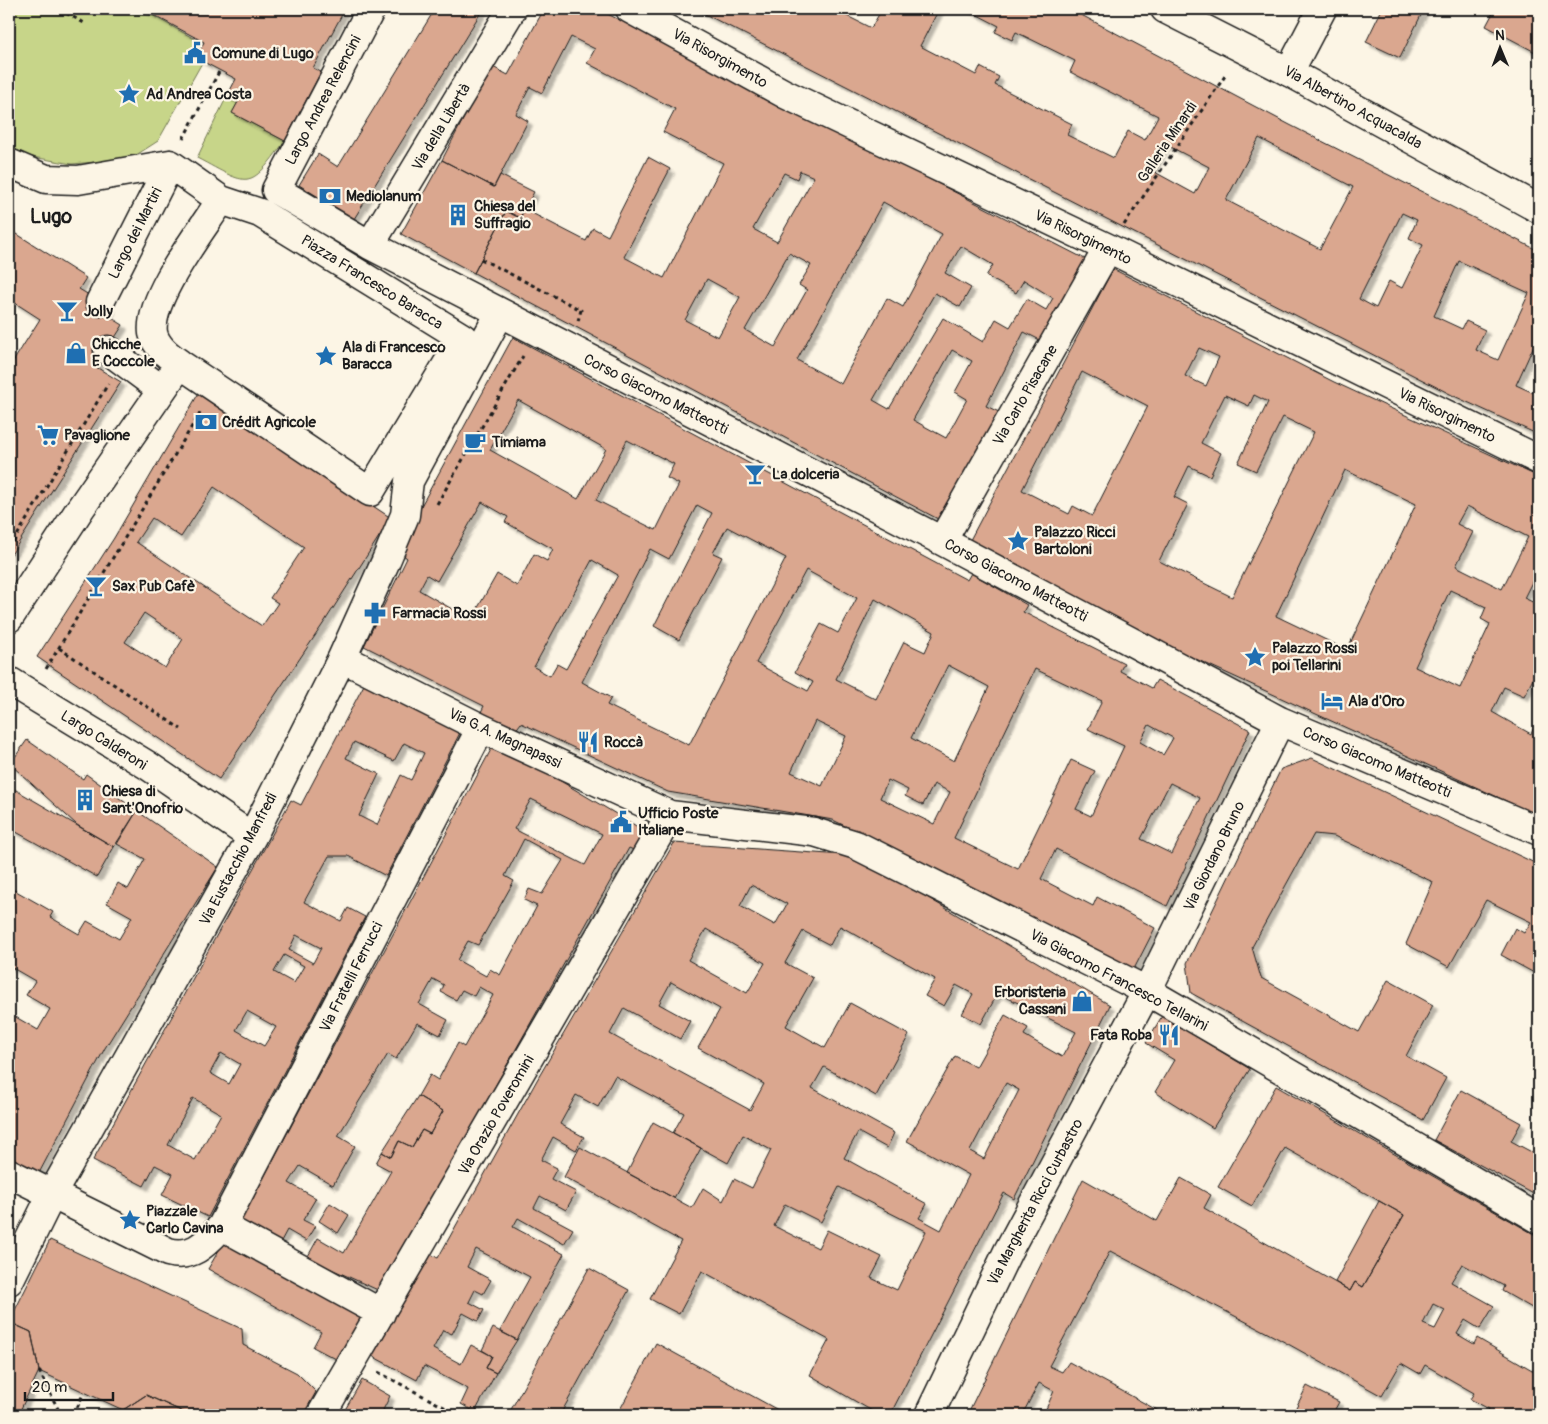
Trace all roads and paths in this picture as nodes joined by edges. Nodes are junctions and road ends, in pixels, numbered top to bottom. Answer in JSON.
{"nodes":[{"id":1,"x":59,"y":9,"type":"edge"},
{"id":2,"x":371,"y":9,"type":"edge"},
{"id":3,"x":512,"y":9,"type":"edge"},
{"id":4,"x":630,"y":9,"type":"edge"},
{"id":5,"x":1165,"y":9,"type":"edge"},
{"id":6,"x":1322,"y":9,"type":"edge"},
{"id":7,"x":86,"y":24,"type":"dead end"},
{"id":8,"x":1244,"y":48,"type":"junction"},
{"id":9,"x":220,"y":70,"type":"dead end"},
{"id":10,"x":1289,"y":72,"type":"junction"},
{"id":11,"x":9,"y":163,"type":"edge"},
{"id":12,"x":170,"y":164,"type":"junction"},
{"id":13,"x":46,"y":179,"type":"junction"},
{"id":14,"x":9,"y":180,"type":"edge"},
{"id":15,"x":276,"y":190,"type":"junction"},
{"id":16,"x":221,"y":200,"type":"junction"},
{"id":17,"x":1539,"y":209,"type":"edge"},
{"id":18,"x":370,"y":245,"type":"junction"},
{"id":19,"x":1108,"y":248,"type":"junction"},
{"id":20,"x":481,"y":259,"type":"dead end"},
{"id":21,"x":100,"y":302,"type":"dead end"},
{"id":22,"x":500,"y":313,"type":"junction"},
{"id":23,"x":573,"y":351,"type":"junction"},
{"id":24,"x":115,"y":356,"type":"joint"},
{"id":25,"x":180,"y":364,"type":"junction"},
{"id":26,"x":162,"y":390,"type":"junction"},
{"id":27,"x":200,"y":413,"type":"dead end"},
{"id":28,"x":1539,"y":460,"type":"edge"},
{"id":29,"x":370,"y":492,"type":"junction"},
{"id":30,"x":405,"y":515,"type":"junction"},
{"id":31,"x":942,"y":541,"type":"junction"},
{"id":32,"x":9,"y":549,"type":"edge"},
{"id":33,"x":9,"y":618,"type":"edge"},
{"id":34,"x":60,"y":648,"type":"junction"},
{"id":35,"x":342,"y":658,"type":"junction"},
{"id":36,"x":20,"y":688,"type":"edge"},
{"id":37,"x":1280,"y":721,"type":"junction"},
{"id":38,"x":481,"y":728,"type":"junction"},
{"id":39,"x":182,"y":729,"type":"dead end"},
{"id":40,"x":670,"y":815,"type":"junction"},
{"id":41,"x":1539,"y":831,"type":"edge"},
{"id":42,"x":252,"y":837,"type":"junction"},
{"id":43,"x":1147,"y":991,"type":"junction"},
{"id":44,"x":9,"y":1173,"type":"edge"},
{"id":45,"x":52,"y":1194,"type":"junction"},
{"id":46,"x":1539,"y":1219,"type":"edge"},
{"id":47,"x":222,"y":1226,"type":"junction"},
{"id":48,"x":9,"y":1280,"type":"edge"},
{"id":49,"x":381,"y":1313,"type":"junction"},
{"id":50,"x":354,"y":1360,"type":"junction"},
{"id":51,"x":39,"y":1371,"type":"dead end"},
{"id":52,"x":84,"y":1392,"type":"dead end"},
{"id":53,"x":21,"y":1410,"type":"dead end"},
{"id":54,"x":123,"y":1410,"type":"dead end"},
{"id":55,"x":34,"y":1415,"type":"edge"},
{"id":56,"x":61,"y":1415,"type":"edge"},
{"id":57,"x":74,"y":1415,"type":"edge"},
{"id":58,"x":108,"y":1415,"type":"edge"},
{"id":59,"x":322,"y":1415,"type":"edge"},
{"id":60,"x":459,"y":1415,"type":"edge"},
{"id":61,"x":929,"y":1415,"type":"edge"}],
"edges":[{"from":1,"to":7,"type":"path"},
{"from":2,"to":15,"type":"street","name":"Largo Andrea Relencini"},
{"from":3,"to":18,"type":"street","name":"Via della Libertà"},
{"from":4,"to":19,"type":"street","name":"Via Risorgimento"},
{"from":5,"to":8,"type":"street","name":"Via Albertino Acquacalda"},
{"from":6,"to":10,"type":"street"},
{"from":8,"to":10,"type":"street","name":"Via Albertino Acquacalda"},
{"from":8,"to":19,"type":"path","name":"Galleria Minardi"},
{"from":9,"to":12,"type":"path"},
{"from":10,"to":17,"type":"street","name":"Via Albertino Acquacalda"},
{"from":11,"to":13,"type":"street"},
{"from":12,"to":13,"type":"street"},
{"from":12,"to":16,"type":"street"},
{"from":12,"to":21,"type":"street","name":"Largo dei Martiri"},
{"from":13,"to":14,"type":"street"},
{"from":15,"to":16,"type":"street"},
{"from":15,"to":18,"type":"street"},
{"from":16,"to":25,"type":"street"},
{"from":16,"to":29,"type":"street","name":"Piazza Francesco Baracca"},
{"from":18,"to":22,"type":"street","name":"Piazza Francesco Baracca"},
{"from":19,"to":28,"type":"street","name":"Via Risorgimento"},
{"from":19,"to":31,"type":"street","name":"Via Carlo Pisacane"},
{"from":20,"to":23,"type":"path"},
{"from":22,"to":23,"type":"street","name":"Corso Giacomo Matteotti"},
{"from":22,"to":30,"type":"street"},
{"from":23,"to":31,"type":"street","name":"Corso Giacomo Matteotti"},
{"from":24,"to":26,"type":"street"},
{"from":24,"to":32,"type":"path"},
{"from":25,"to":26,"type":"street"},
{"from":25,"to":29,"type":"street"},
{"from":26,"to":33,"type":"street"},
{"from":27,"to":34,"type":"path"},
{"from":29,"to":30,"type":"street"},
{"from":30,"to":35,"type":"street","name":"Via Eustacchio Manfredi"},
{"from":31,"to":37,"type":"street","name":"Corso Giacomo Matteotti"},
{"from":34,"to":36,"type":"path"},
{"from":34,"to":39,"type":"path"},
{"from":35,"to":38,"type":"street","name":"Via G.A. Magnapassi"},
{"from":35,"to":42,"type":"street","name":"Via Eustacchio Manfredi"},
{"from":36,"to":42,"type":"street","name":"Largo Calderoni"},
{"from":37,"to":41,"type":"street","name":"Corso Giacomo Matteotti"},
{"from":37,"to":43,"type":"street","name":"Via Giordano Bruno"},
{"from":38,"to":40,"type":"street","name":"Via G.A. Magnapassi"},
{"from":38,"to":47,"type":"street","name":"Via Fratelli Ferrucci"},
{"from":40,"to":43,"type":"street","name":"Via Giacomo Francesco Tellarini"},
{"from":40,"to":49,"type":"street","name":"Via Orazio Poveromini"},
{"from":42,"to":45,"type":"street","name":"Via Eustacchio Manfredi"},
{"from":43,"to":46,"type":"street","name":"Via Giacomo Francesco Tellarini"},
{"from":43,"to":61,"type":"street","name":"Via Margherita Ricci Curbastro"},
{"from":44,"to":45,"type":"street"},
{"from":45,"to":47,"type":"street"},
{"from":45,"to":48,"type":"street","name":"Via Eustacchio Manfredi"},
{"from":47,"to":49,"type":"street"},
{"from":49,"to":50,"type":"street","name":"Via Orazio Poveromini"},
{"from":50,"to":59,"type":"street","name":"Via Orazio Poveromini"},
{"from":50,"to":60,"type":"path"},
{"from":51,"to":56,"type":"path"},
{"from":52,"to":57,"type":"path"},
{"from":53,"to":55,"type":"path"},
{"from":54,"to":58,"type":"path"}]}
